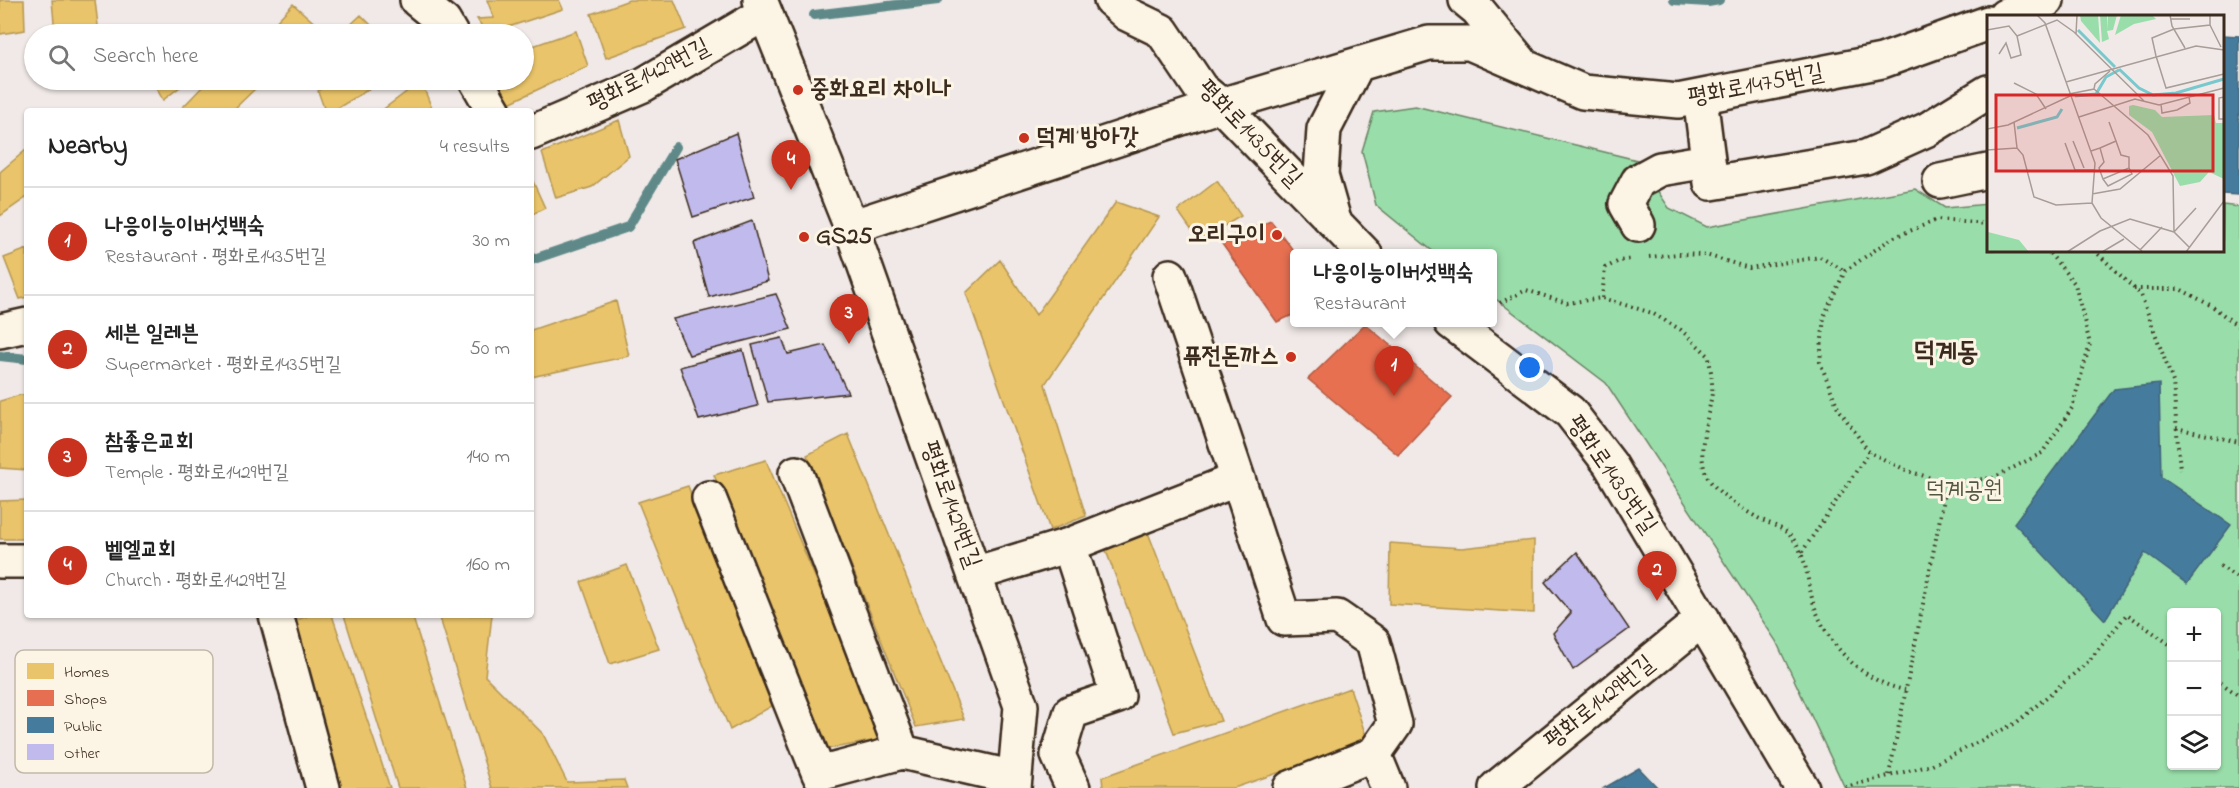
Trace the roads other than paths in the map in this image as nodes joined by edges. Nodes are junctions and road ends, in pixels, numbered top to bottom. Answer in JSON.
{"nodes":[{"id":1,"x":417,"y":0,"type":"edge"},
{"id":2,"x":1111,"y":0,"type":"edge"},
{"id":3,"x":1466,"y":0,"type":"edge"},
{"id":4,"x":2047,"y":0,"type":"edge"},
{"id":5,"x":762,"y":7,"type":"edge"},
{"id":6,"x":2008,"y":15,"type":"edge"},
{"id":7,"x":445,"y":24,"type":"edge"},
{"id":8,"x":1987,"y":24,"type":"edge"},
{"id":9,"x":1523,"y":64,"type":"junction"},
{"id":10,"x":1356,"y":67,"type":"junction"},
{"id":11,"x":482,"y":90,"type":"edge"},
{"id":12,"x":1987,"y":93,"type":"edge"},
{"id":13,"x":1700,"y":97,"type":"junction"},
{"id":14,"x":1221,"y":105,"type":"junction"},
{"id":15,"x":492,"y":108,"type":"edge"},
{"id":16,"x":534,"y":132,"type":"edge"},
{"id":17,"x":1708,"y":161,"type":"junction"},
{"id":18,"x":1987,"y":171,"type":"edge"},
{"id":19,"x":1940,"y":181,"type":"dead end"},
{"id":20,"x":1335,"y":222,"type":"junction"},
{"id":21,"x":1638,"y":225,"type":"dead end"},
{"id":22,"x":851,"y":227,"type":"junction"},
{"id":23,"x":1360,"y":249,"type":"edge"},
{"id":24,"x":1170,"y":276,"type":"dead end"},
{"id":25,"x":24,"y":327,"type":"edge"},
{"id":26,"x":1458,"y":327,"type":"edge"},
{"id":27,"x":0,"y":331,"type":"edge"},
{"id":28,"x":796,"y":473,"type":"dead end"},
{"id":29,"x":1238,"y":479,"type":"junction"},
{"id":30,"x":709,"y":498,"type":"dead end"},
{"id":31,"x":1069,"y":545,"type":"junction"},
{"id":32,"x":0,"y":561,"type":"edge"},
{"id":33,"x":24,"y":561,"type":"edge"},
{"id":34,"x":974,"y":574,"type":"junction"},
{"id":35,"x":277,"y":618,"type":"edge"},
{"id":36,"x":1703,"y":619,"type":"junction"},
{"id":37,"x":903,"y":752,"type":"junction"},
{"id":38,"x":1374,"y":754,"type":"junction"},
{"id":39,"x":1014,"y":783,"type":"edge"},
{"id":40,"x":323,"y":788,"type":"edge"},
{"id":41,"x":1073,"y":788,"type":"edge"},
{"id":42,"x":1290,"y":788,"type":"edge"},
{"id":43,"x":1388,"y":788,"type":"edge"},
{"id":44,"x":1496,"y":788,"type":"edge"},
{"id":45,"x":1802,"y":788,"type":"edge"}],
"edges":[{"from":1,"to":7,"type":"street"},
{"from":2,"to":14,"type":"street","name":"평화로1435번길"},
{"from":3,"to":9,"type":"street","name":"평화로1475번길"},
{"from":4,"to":6,"type":"street"},
{"from":5,"to":16,"type":"street","name":"평화로1429번길"},
{"from":5,"to":22,"type":"street","name":"평화로1429번길"},
{"from":8,"to":13,"type":"street","name":"평화로1475번길"},
{"from":9,"to":10,"type":"street","name":"평화로1475번길"},
{"from":9,"to":13,"type":"street","name":"평화로1475번길"},
{"from":10,"to":14,"type":"street","name":"평화로1475번길"},
{"from":10,"to":20,"type":"street","name":"평화로1435번길"},
{"from":11,"to":15,"type":"street"},
{"from":12,"to":17,"type":"street"},
{"from":13,"to":17,"type":"street"},
{"from":14,"to":20,"type":"street","name":"평화로1435번길"},
{"from":14,"to":22,"type":"street"},
{"from":17,"to":21,"type":"street"},
{"from":18,"to":19,"type":"street"},
{"from":20,"to":23,"type":"street","name":"평화로1435번길"},
{"from":22,"to":34,"type":"street","name":"평화로1429번길"},
{"from":24,"to":29,"type":"street"},
{"from":25,"to":27,"type":"street"},
{"from":26,"to":36,"type":"street","name":"평화로1435번길"},
{"from":28,"to":37,"type":"street"},
{"from":29,"to":31,"type":"street"},
{"from":29,"to":38,"type":"street"},
{"from":30,"to":37,"type":"street"},
{"from":31,"to":34,"type":"street"},
{"from":31,"to":41,"type":"street"},
{"from":32,"to":33,"type":"street"},
{"from":34,"to":39,"type":"street","name":"평화로1429번길"},
{"from":35,"to":40,"type":"street"},
{"from":36,"to":44,"type":"street","name":"평화로1429번길"},
{"from":36,"to":45,"type":"street","name":"평화로1435번길"},
{"from":37,"to":39,"type":"street"},
{"from":38,"to":42,"type":"street"},
{"from":38,"to":43,"type":"street"}]}
